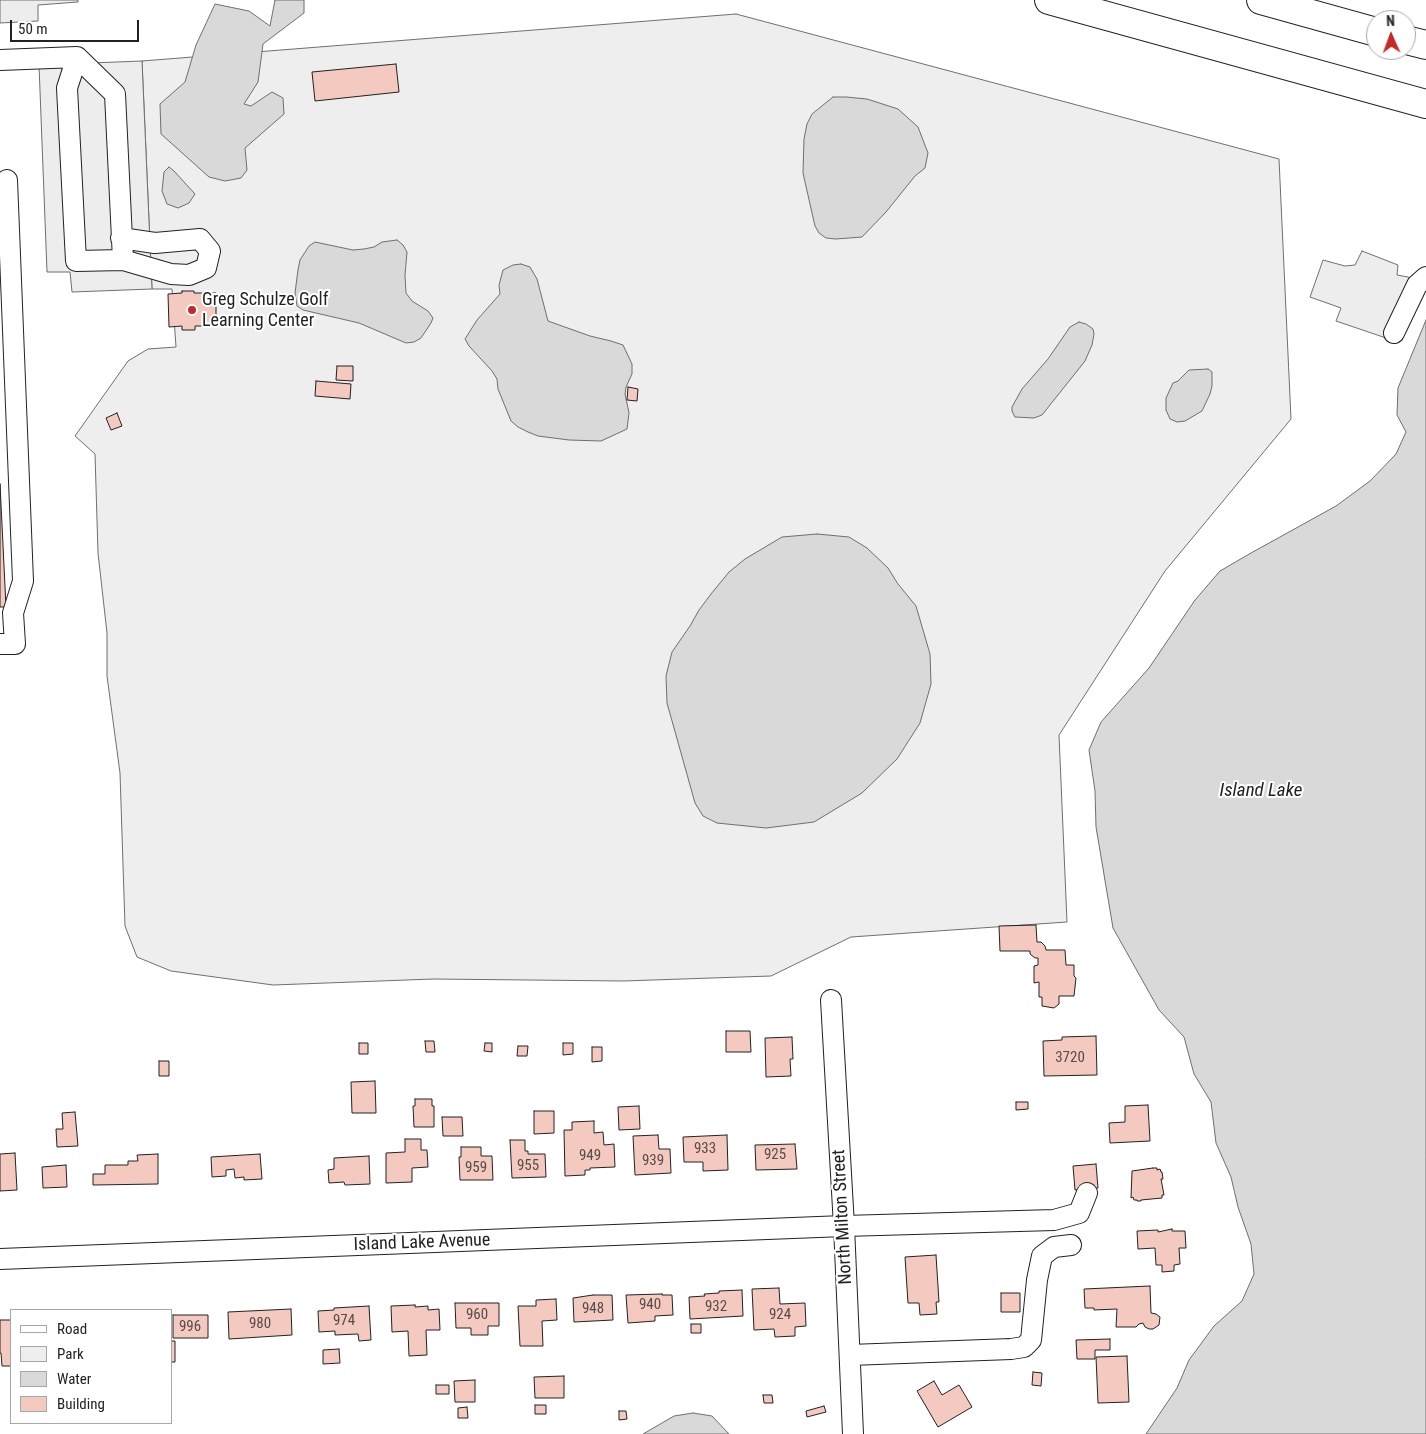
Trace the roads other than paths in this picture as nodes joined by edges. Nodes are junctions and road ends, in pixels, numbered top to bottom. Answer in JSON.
{"nodes":[{"id":1,"x":1049,"y":0,"type":"edge"},
{"id":2,"x":1261,"y":0,"type":"edge"},
{"id":3,"x":1366,"y":29,"type":"edge"},
{"id":4,"x":77,"y":57,"type":"junction"},
{"id":5,"x":0,"y":60,"type":"edge"},
{"id":6,"x":1426,"y":104,"type":"edge"},
{"id":7,"x":7,"y":180,"type":"dead end"},
{"id":8,"x":121,"y":238,"type":"junction"},
{"id":9,"x":123,"y":260,"type":"junction"},
{"id":10,"x":1426,"y":277,"type":"edge"},
{"id":11,"x":1394,"y":333,"type":"dead end"},
{"id":12,"x":0,"y":644,"type":"edge"},
{"id":13,"x":831,"y":1000,"type":"dead end"},
{"id":14,"x":1087,"y":1193,"type":"dead end"},
{"id":15,"x":844,"y":1226,"type":"junction"},
{"id":16,"x":1070,"y":1245,"type":"dead end"},
{"id":17,"x":0,"y":1259,"type":"edge"},
{"id":18,"x":850,"y":1355,"type":"junction"},
{"id":19,"x":853,"y":1434,"type":"edge"}],
"edges":[{"from":1,"to":6,"type":"highway"},
{"from":2,"to":3,"type":"highway"},
{"from":4,"to":5,"type":"street"},
{"from":4,"to":8,"type":"street"},
{"from":4,"to":9,"type":"street"},
{"from":7,"to":12,"type":"street"},
{"from":8,"to":9,"type":"street"},
{"from":8,"to":9,"type":"street"},
{"from":10,"to":11,"type":"street"},
{"from":13,"to":15,"type":"street","name":"North Milton Street"},
{"from":14,"to":15,"type":"street","name":"Island Lake Avenue"},
{"from":15,"to":17,"type":"street","name":"Island Lake Avenue"},
{"from":15,"to":18,"type":"street","name":"North Milton Street"},
{"from":16,"to":18,"type":"street"},
{"from":18,"to":19,"type":"street","name":"North Milton Street"}]}
